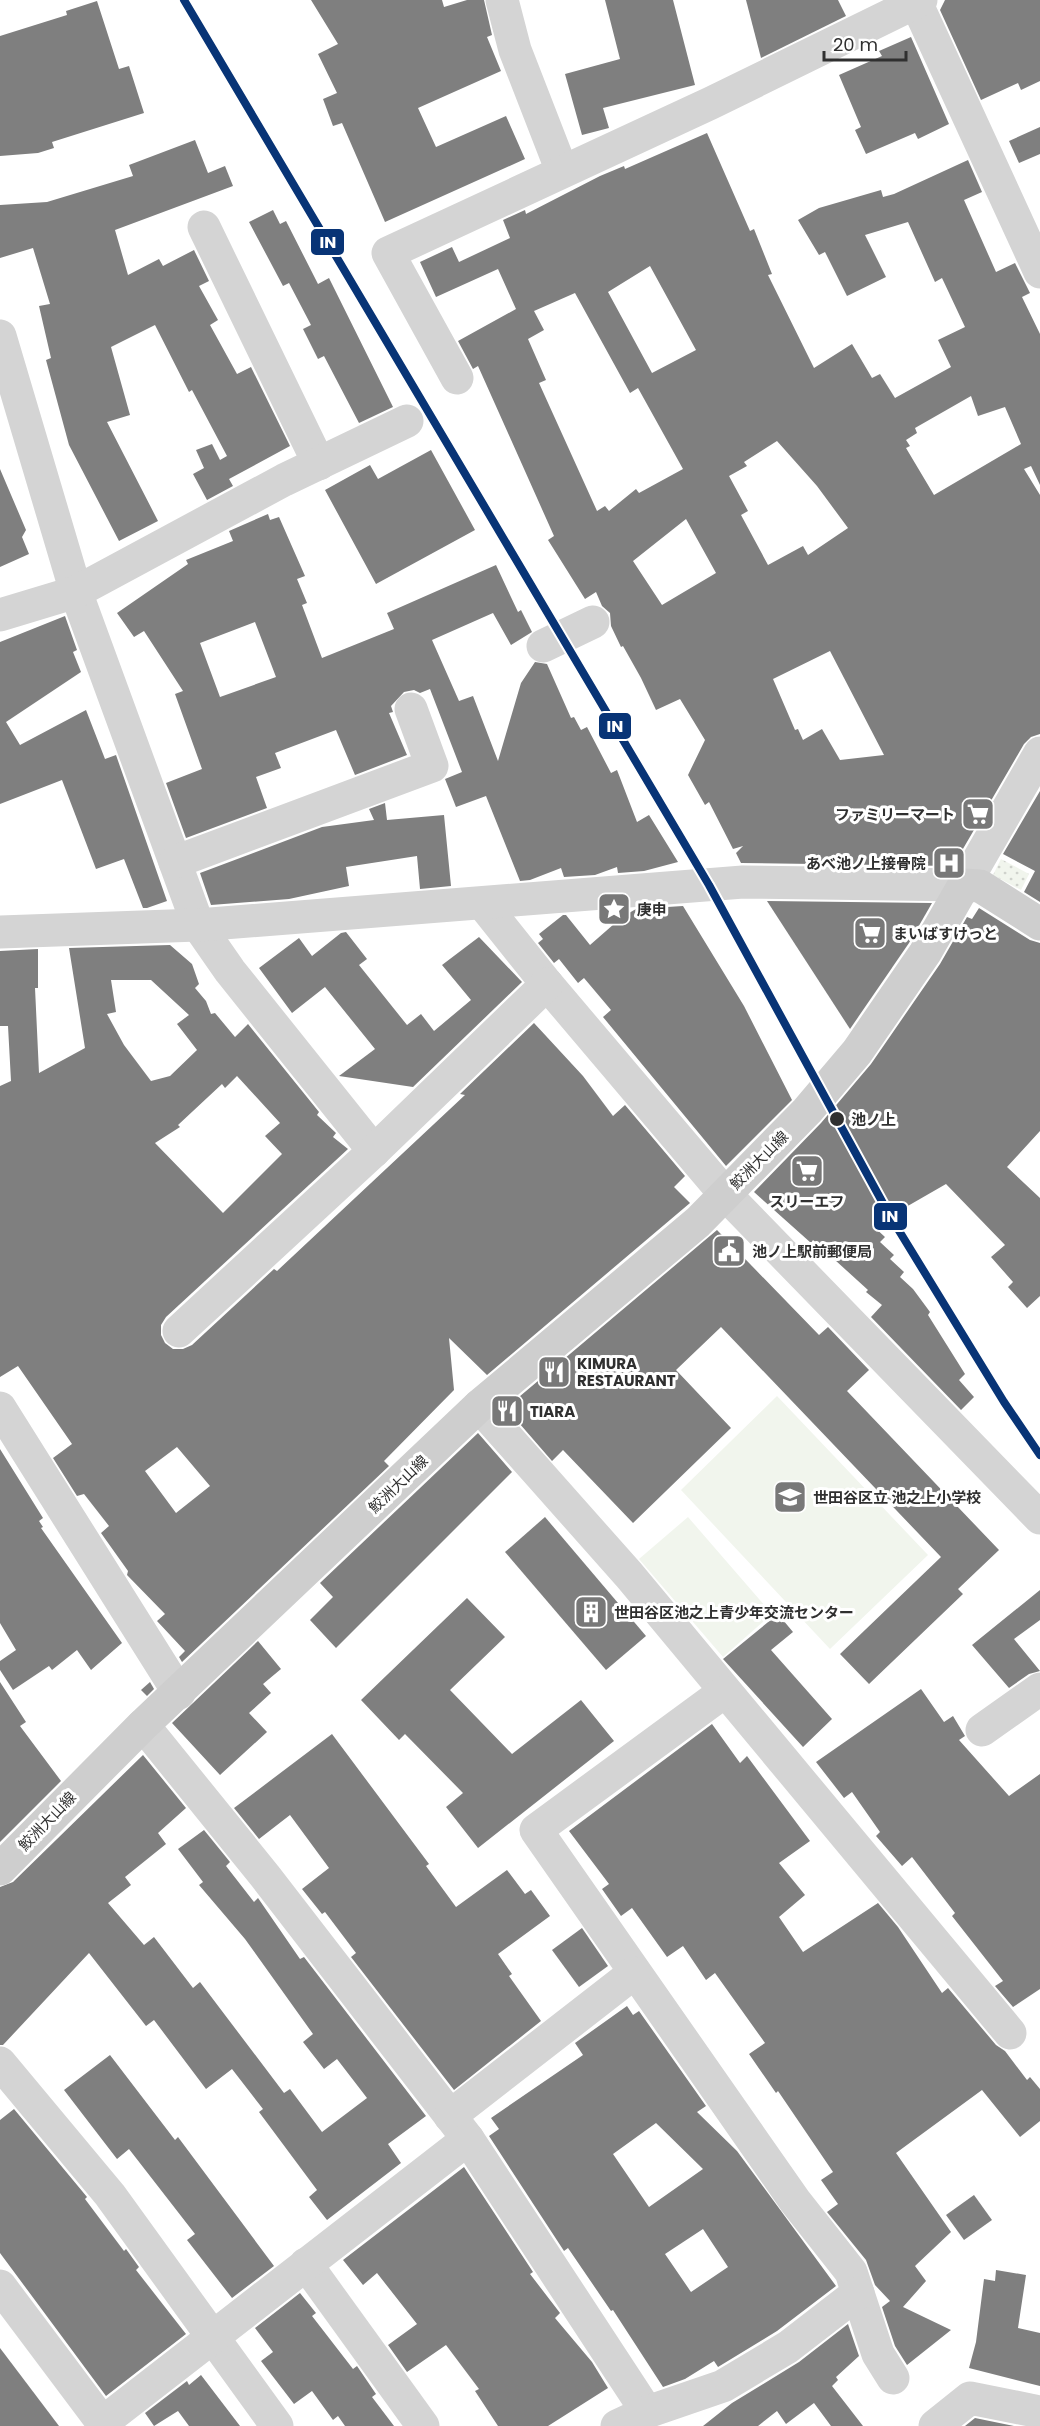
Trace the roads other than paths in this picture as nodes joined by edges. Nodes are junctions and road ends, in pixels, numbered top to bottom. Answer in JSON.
{"nodes":[{"id":1,"x":502,"y":0,"type":"edge"},
{"id":2,"x":917,"y":1,"type":"edge"},
{"id":3,"x":562,"y":171,"type":"junction"},
{"id":4,"x":204,"y":227,"type":"dead end"},
{"id":5,"x":1040,"y":272,"type":"edge"},
{"id":6,"x":0,"y":336,"type":"edge"},
{"id":7,"x":457,"y":378,"type":"dead end"},
{"id":8,"x":407,"y":422,"type":"dead end"},
{"id":9,"x":319,"y":464,"type":"junction"},
{"id":10,"x":76,"y":592,"type":"junction"},
{"id":11,"x":0,"y":615,"type":"edge"},
{"id":12,"x":594,"y":622,"type":"dead end"},
{"id":13,"x":543,"y":646,"type":"dead end"},
{"id":14,"x":411,"y":709,"type":"dead end"},
{"id":15,"x":1040,"y":753,"type":"edge"},
{"id":16,"x":175,"y":862,"type":"junction"},
{"id":17,"x":964,"y":885,"type":"junction"},
{"id":18,"x":483,"y":904,"type":"junction"},
{"id":19,"x":1040,"y":924,"type":"edge"},
{"id":20,"x":198,"y":925,"type":"junction"},
{"id":21,"x":0,"y":932,"type":"edge"},
{"id":22,"x":547,"y":984,"type":"junction"},
{"id":23,"x":374,"y":1151,"type":"junction"},
{"id":24,"x":725,"y":1194,"type":"junction"},
{"id":25,"x":179,"y":1331,"type":"dead end"},
{"id":26,"x":479,"y":1406,"type":"junction"},
{"id":27,"x":0,"y":1408,"type":"edge"},
{"id":28,"x":1040,"y":1518,"type":"edge"},
{"id":29,"x":1040,"y":1689,"type":"edge"},
{"id":30,"x":724,"y":1692,"type":"junction"},
{"id":31,"x":179,"y":1693,"type":"junction"},
{"id":32,"x":143,"y":1725,"type":"junction"},
{"id":33,"x":982,"y":1730,"type":"dead end"},
{"id":34,"x":0,"y":1869,"type":"edge"},
{"id":35,"x":634,"y":1973,"type":"junction"},
{"id":36,"x":1010,"y":2033,"type":"dead end"},
{"id":37,"x":0,"y":2064,"type":"edge"},
{"id":38,"x":459,"y":2127,"type":"junction"},
{"id":39,"x":306,"y":2264,"type":"junction"},
{"id":40,"x":0,"y":2286,"type":"edge"},
{"id":41,"x":858,"y":2293,"type":"junction"},
{"id":42,"x":214,"y":2336,"type":"junction"},
{"id":43,"x":893,"y":2378,"type":"dead end"},
{"id":44,"x":647,"y":2412,"type":"junction"},
{"id":45,"x":1040,"y":2412,"type":"edge"},
{"id":46,"x":104,"y":2424,"type":"edge"},
{"id":47,"x":930,"y":2425,"type":"edge"},
{"id":48,"x":277,"y":2426,"type":"edge"},
{"id":49,"x":423,"y":2426,"type":"edge"},
{"id":50,"x":617,"y":2426,"type":"edge"}],
"edges":[{"from":1,"to":3,"type":"street"},
{"from":2,"to":3,"type":"street"},
{"from":2,"to":5,"type":"street"},
{"from":3,"to":7,"type":"street"},
{"from":4,"to":9,"type":"street"},
{"from":6,"to":10,"type":"street"},
{"from":8,"to":9,"type":"street"},
{"from":9,"to":10,"type":"street"},
{"from":10,"to":11,"type":"street"},
{"from":10,"to":16,"type":"street"},
{"from":12,"to":13,"type":"street"},
{"from":14,"to":16,"type":"street"},
{"from":15,"to":17,"type":"street"},
{"from":16,"to":20,"type":"street"},
{"from":17,"to":18,"type":"street"},
{"from":17,"to":19,"type":"main road"},
{"from":17,"to":24,"type":"main road","name":"鮫洲大山線"},
{"from":18,"to":20,"type":"street"},
{"from":18,"to":22,"type":"street"},
{"from":20,"to":21,"type":"street"},
{"from":20,"to":23,"type":"street"},
{"from":22,"to":23,"type":"street"},
{"from":22,"to":24,"type":"street"},
{"from":23,"to":25,"type":"street"},
{"from":24,"to":26,"type":"main road","name":"鮫洲大山線"},
{"from":24,"to":28,"type":"street"},
{"from":26,"to":30,"type":"street"},
{"from":26,"to":31,"type":"main road","name":"鮫洲大山線"},
{"from":27,"to":31,"type":"street"},
{"from":29,"to":33,"type":"street"},
{"from":30,"to":35,"type":"street"},
{"from":30,"to":36,"type":"street"},
{"from":31,"to":32,"type":"main road","name":"鮫洲大山線"},
{"from":32,"to":34,"type":"main road","name":"鮫洲大山線"},
{"from":32,"to":38,"type":"street"},
{"from":35,"to":38,"type":"street"},
{"from":35,"to":41,"type":"street"},
{"from":37,"to":42,"type":"street"},
{"from":38,"to":39,"type":"street"},
{"from":38,"to":44,"type":"street"},
{"from":39,"to":42,"type":"street"},
{"from":39,"to":49,"type":"street"},
{"from":40,"to":46,"type":"street"},
{"from":41,"to":43,"type":"street"},
{"from":41,"to":44,"type":"street"},
{"from":42,"to":46,"type":"street"},
{"from":42,"to":48,"type":"street"},
{"from":44,"to":50,"type":"street"},
{"from":45,"to":47,"type":"street"}]}
